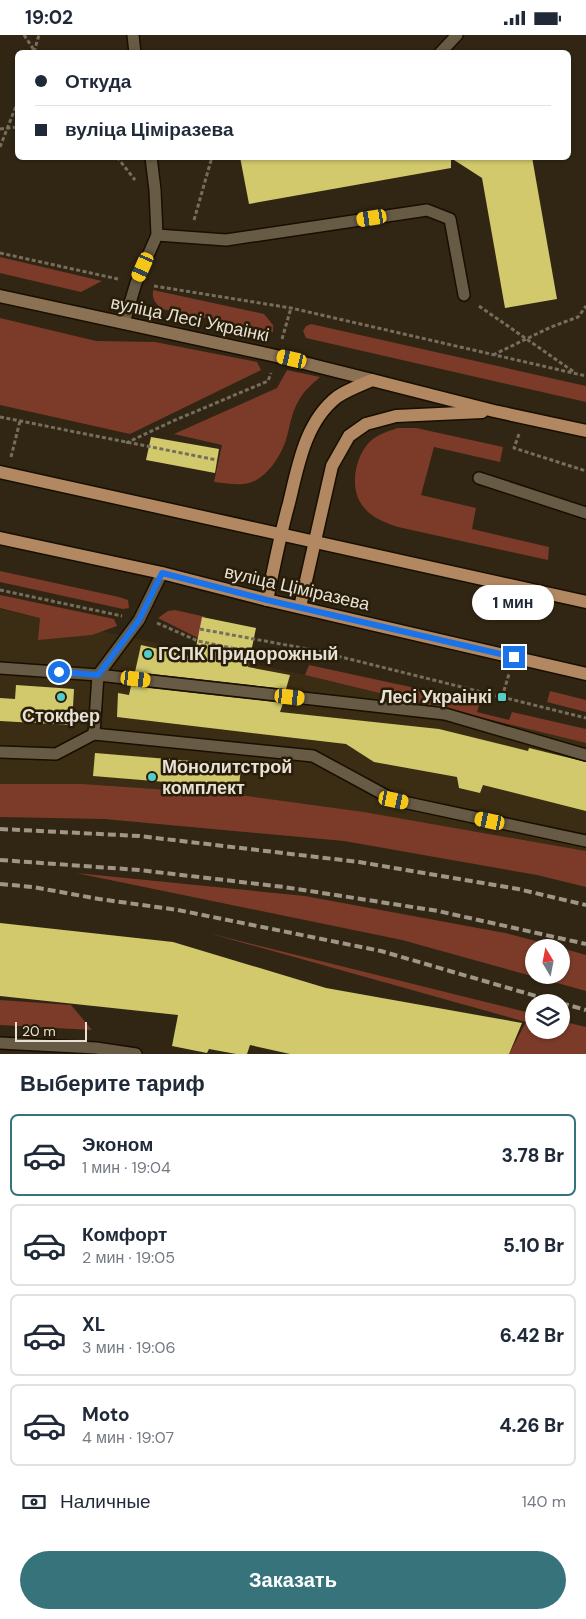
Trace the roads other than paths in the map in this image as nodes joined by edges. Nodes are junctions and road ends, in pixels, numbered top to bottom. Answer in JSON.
{"nodes":[{"id":1,"x":133,"y":35,"type":"edge"},
{"id":2,"x":457,"y":35,"type":"edge"},
{"id":3,"x":135,"y":50,"type":"edge"},
{"id":4,"x":443,"y":50,"type":"edge"},
{"id":5,"x":151,"y":160,"type":"edge"},
{"id":6,"x":157,"y":235,"type":"junction"},
{"id":7,"x":464,"y":295,"type":"road end"},
{"id":8,"x":0,"y":297,"type":"edge"},
{"id":9,"x":124,"y":323,"type":"junction"},
{"id":10,"x":372,"y":379,"type":"junction"},
{"id":11,"x":494,"y":411,"type":"junction"},
{"id":12,"x":586,"y":431,"type":"edge"},
{"id":13,"x":4,"y":473,"type":"edge"},
{"id":14,"x":479,"y":478,"type":"dead end"},
{"id":15,"x":586,"y":513,"type":"edge"},
{"id":16,"x":281,"y":533,"type":"junction"},
{"id":17,"x":0,"y":538,"type":"edge"},
{"id":18,"x":315,"y":541,"type":"junction"},
{"id":19,"x":162,"y":573,"type":"junction"},
{"id":20,"x":267,"y":600,"type":"junction"},
{"id":21,"x":586,"y":602,"type":"edge"},
{"id":22,"x":300,"y":607,"type":"junction"},
{"id":23,"x":0,"y":668,"type":"edge"},
{"id":24,"x":586,"y":674,"type":"edge"},
{"id":25,"x":98,"y":675,"type":"junction"},
{"id":26,"x":94,"y":734,"type":"junction"},
{"id":27,"x":0,"y":752,"type":"edge"},
{"id":28,"x":586,"y":755,"type":"edge"},
{"id":29,"x":586,"y":841,"type":"edge"},
{"id":30,"x":0,"y":1043,"type":"edge"},
{"id":31,"x":136,"y":1054,"type":"edge"}],
"edges":[{"from":1,"to":3,"type":"lane"},
{"from":2,"to":4,"type":"lane"},
{"from":5,"to":6,"type":"lane"},
{"from":6,"to":7,"type":"lane"},
{"from":6,"to":9,"type":"lane"},
{"from":8,"to":9,"type":"street","name":"вуліца Лесі Украінкі"},
{"from":9,"to":10,"type":"street","name":"вуліца Лесі Украінкі"},
{"from":10,"to":11,"type":"main road"},
{"from":10,"to":16,"type":"main road"},
{"from":11,"to":12,"type":"main road"},
{"from":11,"to":18,"type":"main road"},
{"from":13,"to":16,"type":"main road"},
{"from":14,"to":15,"type":"lane"},
{"from":16,"to":18,"type":"main road"},
{"from":16,"to":20,"type":"main road"},
{"from":17,"to":19,"type":"main road","name":"вуліца Ціміразева"},
{"from":18,"to":21,"type":"main road"},
{"from":18,"to":22,"type":"main road"},
{"from":19,"to":20,"type":"main road","name":"вуліца Ціміразева"},
{"from":19,"to":25,"type":"lane"},
{"from":20,"to":22,"type":"main road","name":"вуліца Ціміразева"},
{"from":22,"to":24,"type":"main road","name":"вуліца Ціміразева"},
{"from":23,"to":25,"type":"lane"},
{"from":25,"to":26,"type":"lane"},
{"from":25,"to":28,"type":"lane"},
{"from":26,"to":27,"type":"lane"},
{"from":26,"to":29,"type":"lane"},
{"from":30,"to":31,"type":"lane"}]}
